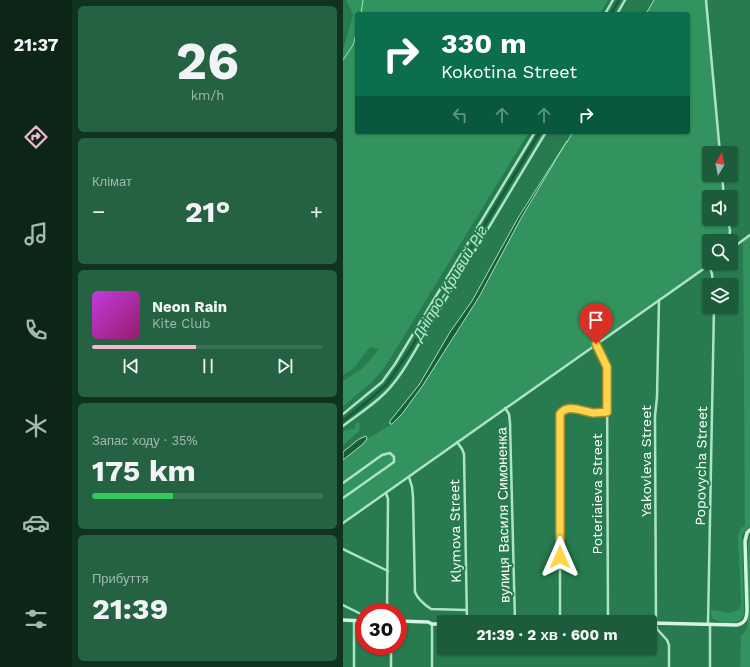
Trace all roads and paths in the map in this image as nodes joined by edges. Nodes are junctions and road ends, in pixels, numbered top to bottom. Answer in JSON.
{"nodes":[{"id":1,"x":613,"y":0,"type":"edge"},
{"id":2,"x":625,"y":0,"type":"edge"},
{"id":3,"x":706,"y":0,"type":"edge"},
{"id":4,"x":606,"y":12,"type":"edge"},
{"id":5,"x":618,"y":12,"type":"edge"},
{"id":6,"x":534,"y":134,"type":"edge"},
{"id":7,"x":545,"y":134,"type":"edge"},
{"id":8,"x":719,"y":146,"type":"edge"},
{"id":9,"x":750,"y":235,"type":"edge"},
{"id":10,"x":738,"y":243,"type":"edge"},
{"id":11,"x":702,"y":270,"type":"edge"},
{"id":12,"x":659,"y":299,"type":"junction"},
{"id":13,"x":714,"y":314,"type":"edge"},
{"id":14,"x":596,"y":344,"type":"junction"},
{"id":15,"x":505,"y":408,"type":"junction"},
{"id":16,"x":607,"y":412,"type":"junction"},
{"id":17,"x":343,"y":414,"type":"edge"},
{"id":18,"x":343,"y":426,"type":"edge"},
{"id":19,"x":457,"y":442,"type":"junction"},
{"id":20,"x":409,"y":477,"type":"junction"},
{"id":21,"x":343,"y":482,"type":"edge"},
{"id":22,"x":386,"y":493,"type":"junction"},
{"id":23,"x":343,"y":498,"type":"edge"},
{"id":24,"x":343,"y":524,"type":"edge"},
{"id":25,"x":750,"y":530,"type":"edge"},
{"id":26,"x":343,"y":549,"type":"edge"},
{"id":27,"x":387,"y":571,"type":"junction"},
{"id":28,"x":387,"y":603,"type":"edge"},
{"id":29,"x":343,"y":605,"type":"edge"},
{"id":30,"x":466,"y":610,"type":"junction"},
{"id":31,"x":355,"y":611,"type":"edge"},
{"id":32,"x":466,"y":615,"type":"edge"},
{"id":33,"x":515,"y":615,"type":"edge"},
{"id":34,"x":560,"y":615,"type":"edge"},
{"id":35,"x":608,"y":615,"type":"edge"},
{"id":36,"x":657,"y":615,"type":"edge"},
{"id":37,"x":343,"y":620,"type":"edge"},
{"id":38,"x":354,"y":620,"type":"joint"},
{"id":39,"x":407,"y":621,"type":"edge"},
{"id":40,"x":657,"y":623,"type":"edge"},
{"id":41,"x":432,"y":624,"type":"junction"},
{"id":42,"x":437,"y":624,"type":"edge"},
{"id":43,"x":709,"y":624,"type":"junction"},
{"id":44,"x":657,"y":630,"type":"edge"},
{"id":45,"x":391,"y":655,"type":"edge"},
{"id":46,"x":354,"y":667,"type":"edge"},
{"id":47,"x":391,"y":667,"type":"edge"},
{"id":48,"x":432,"y":667,"type":"edge"},
{"id":49,"x":669,"y":667,"type":"edge"},
{"id":50,"x":710,"y":667,"type":"edge"}],
"edges":[{"from":1,"to":4,"type":"street"},
{"from":2,"to":5,"type":"street"},
{"from":3,"to":8,"type":"street"},
{"from":6,"to":17,"type":"street"},
{"from":7,"to":18,"type":"street"},
{"from":9,"to":10,"type":"street"},
{"from":11,"to":12,"type":"street"},
{"from":12,"to":14,"type":"street"},
{"from":12,"to":36,"type":"street","name":"Yakovleva Street"},
{"from":13,"to":43,"type":"street","name":"Popovycha Street"},
{"from":14,"to":15,"type":"street"},
{"from":14,"to":16,"type":"street","name":"Poteriaieva Street"},
{"from":15,"to":19,"type":"street"},
{"from":15,"to":33,"type":"street","name":"вулиця Василя Симоненка"},
{"from":16,"to":34,"type":"street"},
{"from":16,"to":35,"type":"street","name":"Poteriaieva Street"},
{"from":19,"to":20,"type":"street"},
{"from":19,"to":30,"type":"street","name":"Klymova Street"},
{"from":20,"to":22,"type":"street"},
{"from":20,"to":30,"type":"street"},
{"from":21,"to":23,"type":"street"},
{"from":22,"to":24,"type":"street"},
{"from":22,"to":27,"type":"street"},
{"from":25,"to":43,"type":"street"},
{"from":26,"to":27,"type":"street"},
{"from":27,"to":28,"type":"street"},
{"from":29,"to":31,"type":"street"},
{"from":30,"to":32,"type":"street","name":"Klymova Street"},
{"from":37,"to":38,"type":"street"},
{"from":38,"to":46,"type":"street"},
{"from":39,"to":41,"type":"street"},
{"from":40,"to":43,"type":"street"},
{"from":41,"to":42,"type":"street"},
{"from":41,"to":48,"type":"street"},
{"from":43,"to":50,"type":"street","name":"Popovycha Street"},
{"from":44,"to":49,"type":"street"},
{"from":45,"to":47,"type":"street"}]}
